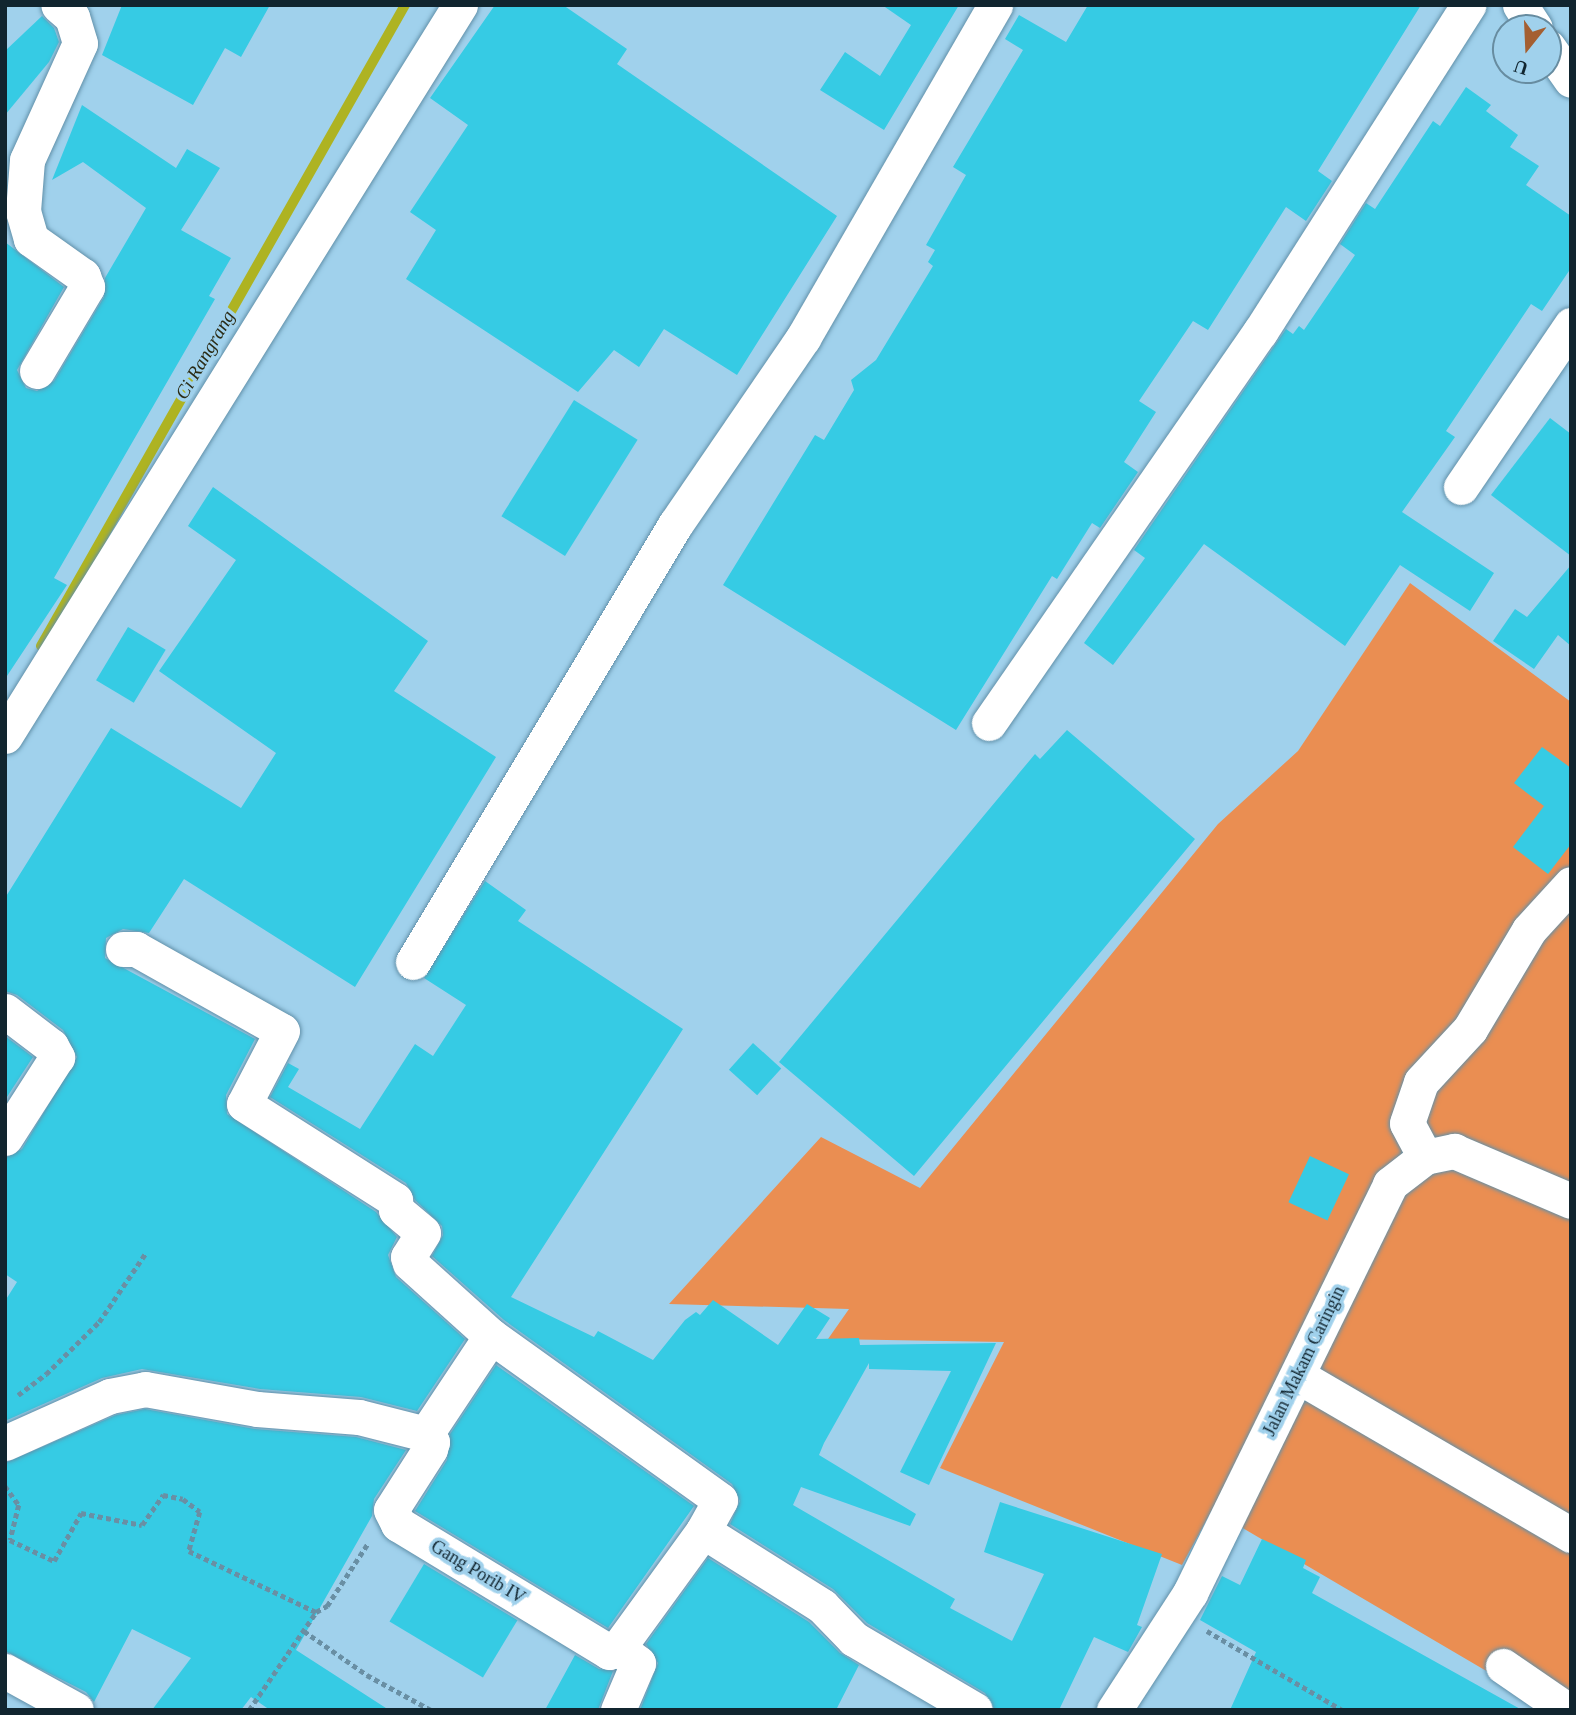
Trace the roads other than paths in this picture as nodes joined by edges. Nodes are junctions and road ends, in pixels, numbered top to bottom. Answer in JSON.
{"nodes":[{"id":1,"x":58,"y":5,"type":"edge"},
{"id":2,"x":460,"y":5,"type":"edge"},
{"id":3,"x":995,"y":5,"type":"edge"},
{"id":4,"x":1468,"y":5,"type":"edge"},
{"id":5,"x":1571,"y":325,"type":"edge"},
{"id":6,"x":37,"y":371,"type":"dead end"},
{"id":7,"x":1461,"y":487,"type":"dead end"},
{"id":8,"x":989,"y":723,"type":"dead end"},
{"id":9,"x":5,"y":736,"type":"edge"},
{"id":10,"x":1571,"y":884,"type":"edge"},
{"id":11,"x":123,"y":949,"type":"dead end"},
{"id":12,"x":413,"y":962,"type":"dead end"},
{"id":13,"x":5,"y":1012,"type":"edge"},
{"id":14,"x":5,"y":1138,"type":"edge"},
{"id":15,"x":1425,"y":1157,"type":"junction"},
{"id":16,"x":1571,"y":1202,"type":"edge"},
{"id":17,"x":491,"y":1336,"type":"junction"},
{"id":18,"x":1298,"y":1376,"type":"junction"},
{"id":19,"x":426,"y":1434,"type":"junction"},
{"id":20,"x":5,"y":1443,"type":"edge"},
{"id":21,"x":703,"y":1531,"type":"junction"},
{"id":22,"x":1571,"y":1535,"type":"edge"},
{"id":23,"x":618,"y":1648,"type":"junction"},
{"id":24,"x":1503,"y":1666,"type":"dead end"},
{"id":25,"x":5,"y":1671,"type":"edge"},
{"id":26,"x":76,"y":1710,"type":"edge"},
{"id":27,"x":618,"y":1710,"type":"edge"},
{"id":28,"x":975,"y":1710,"type":"edge"},
{"id":29,"x":1114,"y":1710,"type":"edge"},
{"id":30,"x":1567,"y":1710,"type":"edge"}],
"edges":[{"from":1,"to":6,"type":"street"},
{"from":2,"to":9,"type":"street"},
{"from":3,"to":12,"type":"street"},
{"from":4,"to":8,"type":"street"},
{"from":5,"to":7,"type":"street"},
{"from":10,"to":15,"type":"street"},
{"from":11,"to":17,"type":"street"},
{"from":13,"to":14,"type":"street"},
{"from":15,"to":16,"type":"street"},
{"from":15,"to":18,"type":"street","name":"Jalan Makam Caringin"},
{"from":17,"to":19,"type":"street"},
{"from":17,"to":21,"type":"street"},
{"from":18,"to":22,"type":"street"},
{"from":18,"to":29,"type":"street","name":"Jalan Makam Caringin"},
{"from":19,"to":20,"type":"street"},
{"from":19,"to":23,"type":"street","name":"Gang Porib IV"},
{"from":21,"to":23,"type":"street"},
{"from":21,"to":28,"type":"street"},
{"from":23,"to":27,"type":"street"},
{"from":24,"to":30,"type":"street"},
{"from":25,"to":26,"type":"street"}]}
